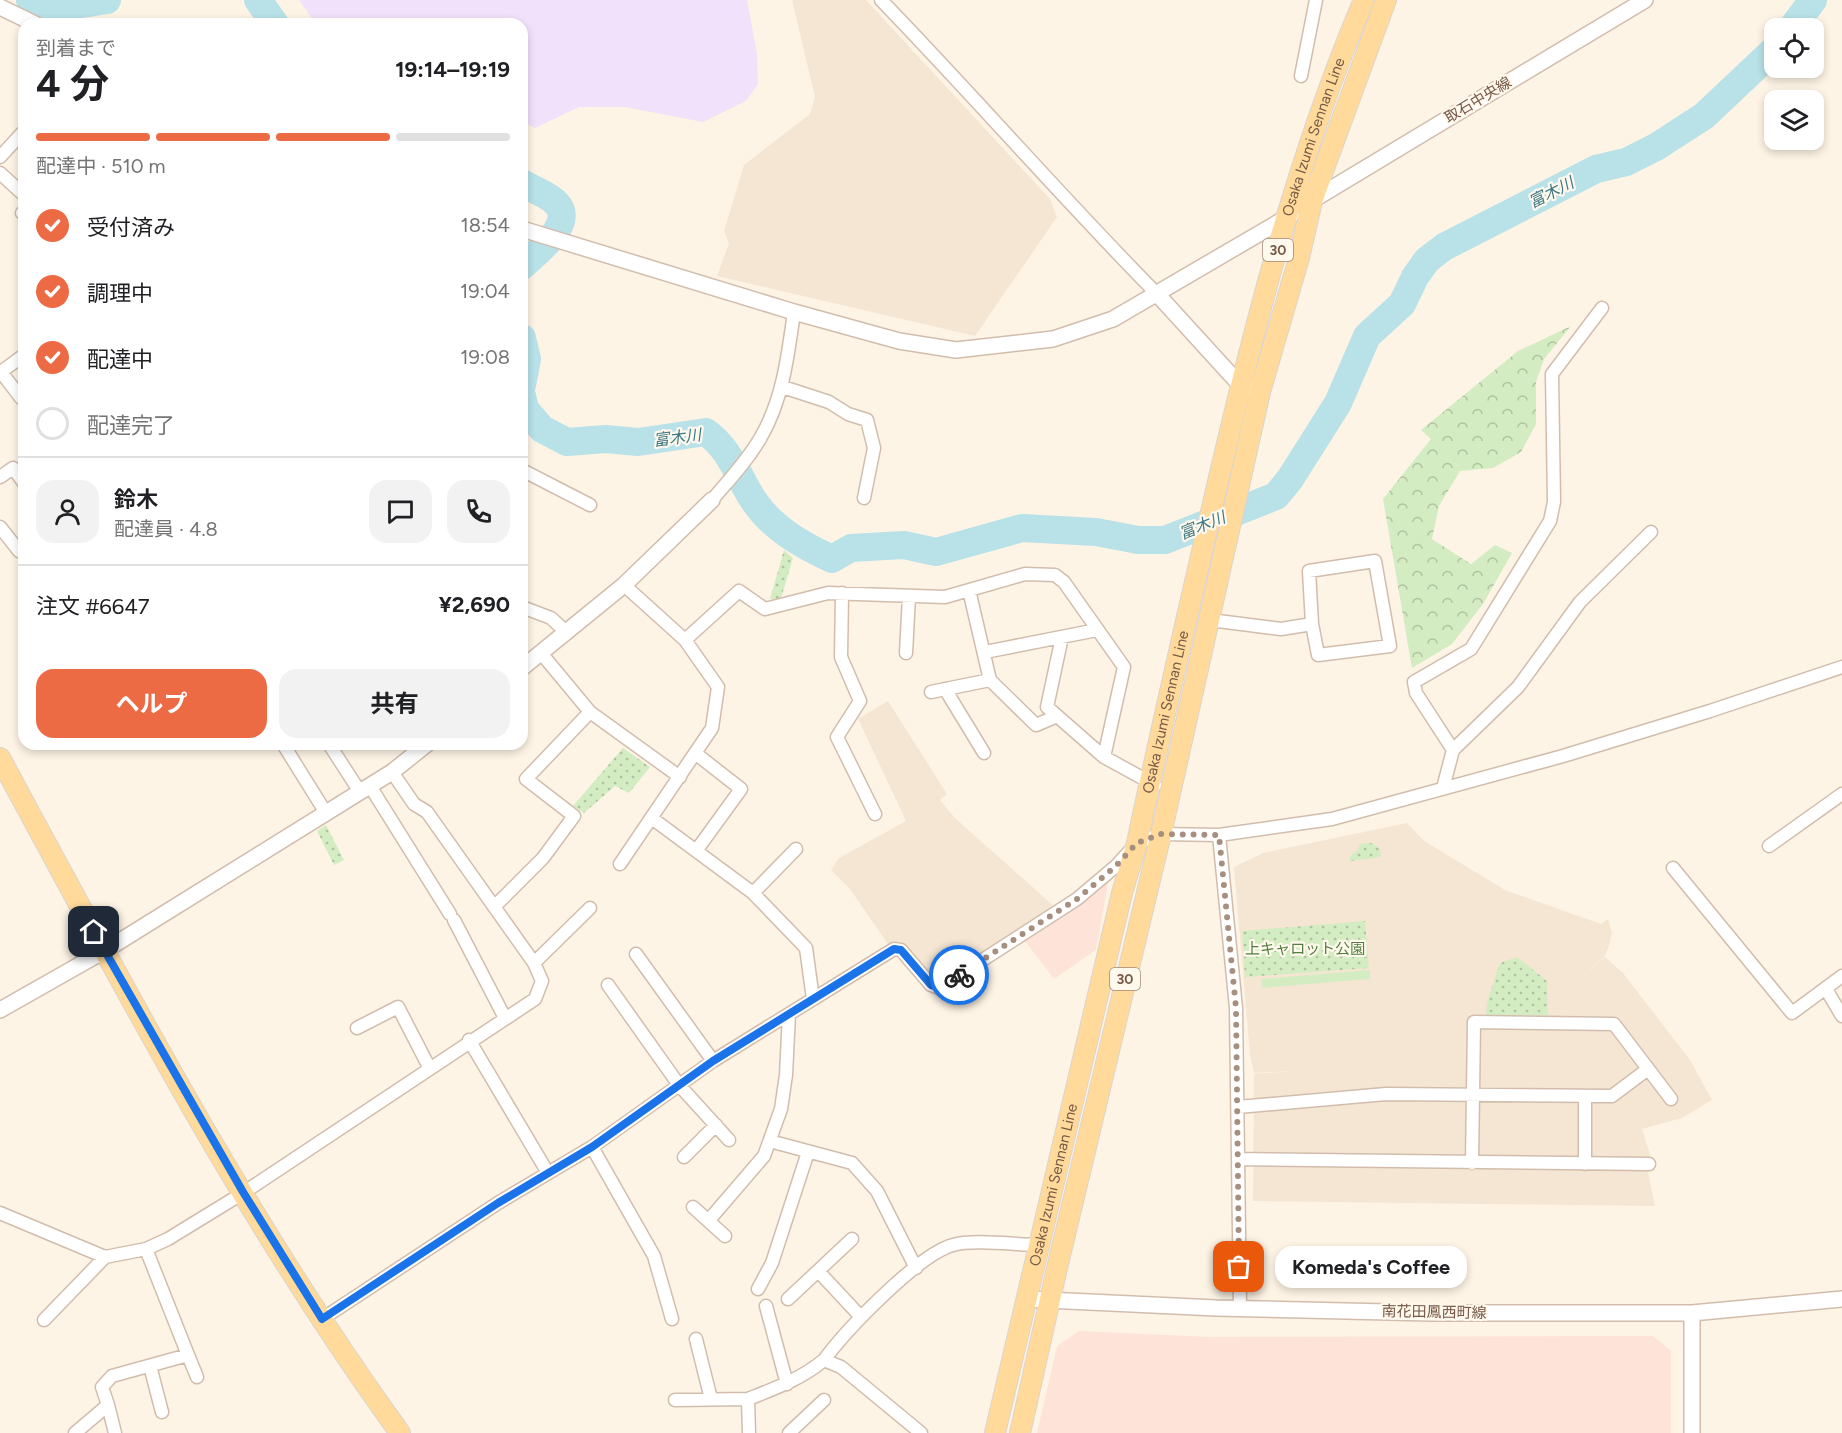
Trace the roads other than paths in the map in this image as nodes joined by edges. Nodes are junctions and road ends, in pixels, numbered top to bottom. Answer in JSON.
{"nodes":[{"id":1,"x":880,"y":0,"type":"edge"},
{"id":2,"x":1316,"y":0,"type":"edge"},
{"id":3,"x":1364,"y":0,"type":"edge"},
{"id":4,"x":1386,"y":0,"type":"edge"},
{"id":5,"x":1645,"y":0,"type":"edge"},
{"id":6,"x":0,"y":7,"type":"edge"},
{"id":7,"x":23,"y":18,"type":"edge"},
{"id":8,"x":1300,"y":76,"type":"dead end"},
{"id":9,"x":18,"y":138,"type":"edge"},
{"id":10,"x":0,"y":157,"type":"edge"},
{"id":11,"x":0,"y":172,"type":"edge"},
{"id":12,"x":18,"y":189,"type":"edge"},
{"id":13,"x":1311,"y":201,"type":"junction"},
{"id":14,"x":1287,"y":218,"type":"junction"},
{"id":15,"x":528,"y":231,"type":"edge"},
{"id":16,"x":1158,"y":296,"type":"junction"},
{"id":17,"x":1602,"y":308,"type":"dead end"},
{"id":18,"x":794,"y":312,"type":"junction"},
{"id":19,"x":18,"y":359,"type":"edge"},
{"id":20,"x":1241,"y":386,"type":"junction"},
{"id":21,"x":783,"y":387,"type":"junction"},
{"id":22,"x":1260,"y":392,"type":"junction"},
{"id":23,"x":18,"y":394,"type":"edge"},
{"id":24,"x":528,"y":473,"type":"edge"},
{"id":25,"x":18,"y":475,"type":"edge"},
{"id":26,"x":0,"y":477,"type":"edge"},
{"id":27,"x":864,"y":498,"type":"dead end"},
{"id":28,"x":712,"y":500,"type":"joint"},
{"id":29,"x":590,"y":505,"type":"dead end"},
{"id":30,"x":0,"y":526,"type":"edge"},
{"id":31,"x":1651,"y":532,"type":"dead end"},
{"id":32,"x":18,"y":550,"type":"edge"},
{"id":33,"x":624,"y":585,"type":"junction"},
{"id":34,"x":969,"y":590,"type":"junction"},
{"id":35,"x":842,"y":593,"type":"junction"},
{"id":36,"x":909,"y":596,"type":"junction"},
{"id":37,"x":528,"y":610,"type":"edge"},
{"id":38,"x":1210,"y":621,"type":"junction"},
{"id":39,"x":1312,"y":624,"type":"junction"},
{"id":40,"x":1097,"y":630,"type":"junction"},
{"id":41,"x":566,"y":633,"type":"junction"},
{"id":42,"x":1062,"y":637,"type":"junction"},
{"id":43,"x":685,"y":640,"type":"junction"},
{"id":44,"x":985,"y":652,"type":"junction"},
{"id":45,"x":541,"y":653,"type":"junction"},
{"id":46,"x":906,"y":653,"type":"dead end"},
{"id":47,"x":528,"y":663,"type":"edge"},
{"id":48,"x":1842,"y":667,"type":"edge"},
{"id":49,"x":990,"y":680,"type":"junction"},
{"id":50,"x":945,"y":689,"type":"junction"},
{"id":51,"x":931,"y":692,"type":"dead end"},
{"id":52,"x":590,"y":712,"type":"junction"},
{"id":53,"x":1055,"y":717,"type":"junction"},
{"id":54,"x":287,"y":750,"type":"edge"},
{"id":55,"x":334,"y":750,"type":"edge"},
{"id":56,"x":420,"y":750,"type":"edge"},
{"id":57,"x":1453,"y":750,"type":"junction"},
{"id":58,"x":695,"y":753,"type":"junction"},
{"id":59,"x":984,"y":753,"type":"dead end"},
{"id":60,"x":1104,"y":757,"type":"junction"},
{"id":61,"x":0,"y":758,"type":"edge"},
{"id":62,"x":392,"y":772,"type":"junction"},
{"id":63,"x":680,"y":777,"type":"junction"},
{"id":64,"x":1150,"y":782,"type":"junction"},
{"id":65,"x":1443,"y":788,"type":"junction"},
{"id":66,"x":365,"y":789,"type":"junction"},
{"id":67,"x":1170,"y":794,"type":"junction"},
{"id":68,"x":1842,"y":794,"type":"edge"},
{"id":69,"x":326,"y":813,"type":"junction"},
{"id":70,"x":875,"y":814,"type":"dead end"},
{"id":71,"x":653,"y":819,"type":"junction"},
{"id":72,"x":1161,"y":834,"type":"junction"},
{"id":73,"x":1219,"y":835,"type":"junction"},
{"id":74,"x":1137,"y":843,"type":"junction"},
{"id":75,"x":1769,"y":846,"type":"dead end"},
{"id":76,"x":796,"y":849,"type":"dead end"},
{"id":77,"x":696,"y":851,"type":"junction"},
{"id":78,"x":620,"y":864,"type":"dead end"},
{"id":79,"x":1673,"y":868,"type":"dead end"},
{"id":80,"x":753,"y":893,"type":"junction"},
{"id":81,"x":494,"y":907,"type":"junction"},
{"id":82,"x":590,"y":908,"type":"dead end"},
{"id":83,"x":104,"y":951,"type":"junction"},
{"id":84,"x":636,"y":954,"type":"dead end"},
{"id":85,"x":534,"y":963,"type":"junction"},
{"id":86,"x":1842,"y":976,"type":"edge"},
{"id":87,"x":608,"y":985,"type":"dead end"},
{"id":88,"x":1826,"y":989,"type":"junction"},
{"id":89,"x":813,"y":999,"type":"junction"},
{"id":90,"x":0,"y":1010,"type":"edge"},
{"id":91,"x":789,"y":1014,"type":"junction"},
{"id":92,"x":1842,"y":1016,"type":"edge"},
{"id":93,"x":505,"y":1018,"type":"junction"},
{"id":94,"x":357,"y":1028,"type":"dead end"},
{"id":95,"x":469,"y":1040,"type":"junction"},
{"id":96,"x":713,"y":1061,"type":"junction"},
{"id":97,"x":429,"y":1067,"type":"junction"},
{"id":98,"x":1648,"y":1069,"type":"junction"},
{"id":99,"x":679,"y":1085,"type":"junction"},
{"id":100,"x":1473,"y":1094,"type":"junction"},
{"id":101,"x":1585,"y":1098,"type":"junction"},
{"id":102,"x":1671,"y":1099,"type":"dead end"},
{"id":103,"x":1238,"y":1107,"type":"junction"},
{"id":104,"x":716,"y":1125,"type":"junction"},
{"id":105,"x":729,"y":1140,"type":"dead end"},
{"id":106,"x":777,"y":1143,"type":"dead end"},
{"id":107,"x":592,"y":1147,"type":"junction"},
{"id":108,"x":808,"y":1152,"type":"junction"},
{"id":109,"x":684,"y":1157,"type":"dead end"},
{"id":110,"x":1238,"y":1159,"type":"junction"},
{"id":111,"x":1472,"y":1163,"type":"junction"},
{"id":112,"x":1585,"y":1164,"type":"junction"},
{"id":113,"x":1649,"y":1164,"type":"dead end"},
{"id":114,"x":548,"y":1173,"type":"junction"},
{"id":115,"x":243,"y":1192,"type":"junction"},
{"id":116,"x":693,"y":1207,"type":"dead end"},
{"id":117,"x":0,"y":1213,"type":"edge"},
{"id":118,"x":709,"y":1220,"type":"junction"},
{"id":119,"x":725,"y":1236,"type":"dead end"},
{"id":120,"x":852,"y":1239,"type":"dead end"},
{"id":121,"x":1040,"y":1245,"type":"junction"},
{"id":122,"x":146,"y":1249,"type":"junction"},
{"id":123,"x":105,"y":1257,"type":"junction"},
{"id":124,"x":916,"y":1268,"type":"junction"},
{"id":125,"x":818,"y":1271,"type":"junction"},
{"id":126,"x":758,"y":1289,"type":"dead end"},
{"id":127,"x":789,"y":1299,"type":"dead end"},
{"id":128,"x":1026,"y":1299,"type":"junction"},
{"id":129,"x":1842,"y":1299,"type":"edge"},
{"id":130,"x":1049,"y":1301,"type":"junction"},
{"id":131,"x":766,"y":1306,"type":"dead end"},
{"id":132,"x":1240,"y":1308,"type":"junction"},
{"id":133,"x":1692,"y":1313,"type":"junction"},
{"id":134,"x":861,"y":1317,"type":"junction"},
{"id":135,"x":322,"y":1319,"type":"junction"},
{"id":136,"x":672,"y":1319,"type":"dead end"},
{"id":137,"x":44,"y":1320,"type":"dead end"},
{"id":138,"x":696,"y":1339,"type":"dead end"},
{"id":139,"x":188,"y":1355,"type":"junction"},
{"id":140,"x":824,"y":1360,"type":"junction"},
{"id":141,"x":150,"y":1366,"type":"junction"},
{"id":142,"x":197,"y":1377,"type":"dead end"},
{"id":143,"x":787,"y":1384,"type":"junction"},
{"id":144,"x":711,"y":1399,"type":"junction"},
{"id":145,"x":748,"y":1399,"type":"junction"},
{"id":146,"x":675,"y":1400,"type":"dead end"},
{"id":147,"x":824,"y":1400,"type":"dead end"},
{"id":148,"x":108,"y":1406,"type":"junction"},
{"id":149,"x":162,"y":1412,"type":"dead end"},
{"id":150,"x":75,"y":1433,"type":"edge"},
{"id":151,"x":115,"y":1433,"type":"edge"},
{"id":152,"x":400,"y":1433,"type":"edge"},
{"id":153,"x":749,"y":1433,"type":"edge"},
{"id":154,"x":789,"y":1433,"type":"edge"},
{"id":155,"x":921,"y":1433,"type":"edge"},
{"id":156,"x":994,"y":1433,"type":"edge"},
{"id":157,"x":1020,"y":1433,"type":"edge"},
{"id":158,"x":1692,"y":1433,"type":"edge"}],
"edges":[{"from":1,"to":16,"type":"street"},
{"from":2,"to":8,"type":"street"},
{"from":3,"to":14,"type":"main road","name":"Osaka Izumi Sennan Line","number":"30"},
{"from":4,"to":13,"type":"main road","name":"Osaka Izumi Sennan Line","number":"30"},
{"from":5,"to":13,"type":"street","name":"取石中央線"},
{"from":6,"to":7,"type":"street"},
{"from":9,"to":10,"type":"street"},
{"from":11,"to":12,"type":"street"},
{"from":13,"to":14,"type":"street","name":"取石中央線"},
{"from":13,"to":22,"type":"main road","name":"Osaka Izumi Sennan Line","number":"30"},
{"from":14,"to":16,"type":"street","name":"取石中央線"},
{"from":14,"to":20,"type":"main road","name":"Osaka Izumi Sennan Line","number":"30"},
{"from":15,"to":18,"type":"street","name":"取石中央線"},
{"from":16,"to":18,"type":"street","name":"取石中央線"},
{"from":16,"to":20,"type":"street"},
{"from":17,"to":57,"type":"street"},
{"from":18,"to":21,"type":"street"},
{"from":19,"to":23,"type":"street"},
{"from":20,"to":22,"type":"street"},
{"from":20,"to":64,"type":"main road","name":"Osaka Izumi Sennan Line","number":"30"},
{"from":21,"to":27,"type":"street"},
{"from":21,"to":28,"type":"street"},
{"from":22,"to":38,"type":"main road","name":"Osaka Izumi Sennan Line","number":"30"},
{"from":24,"to":29,"type":"street"},
{"from":25,"to":26,"type":"street"},
{"from":28,"to":33,"type":"street"},
{"from":30,"to":32,"type":"street"},
{"from":31,"to":57,"type":"street"},
{"from":33,"to":41,"type":"street"},
{"from":33,"to":43,"type":"street"},
{"from":34,"to":36,"type":"street"},
{"from":34,"to":40,"type":"street"},
{"from":34,"to":44,"type":"street"},
{"from":35,"to":36,"type":"street"},
{"from":35,"to":43,"type":"street"},
{"from":35,"to":70,"type":"street"},
{"from":36,"to":46,"type":"street"},
{"from":37,"to":41,"type":"street"},
{"from":38,"to":39,"type":"street"},
{"from":38,"to":67,"type":"main road","name":"Osaka Izumi Sennan Line","number":"30"},
{"from":39,"to":39,"type":"street"},
{"from":40,"to":42,"type":"street"},
{"from":40,"to":60,"type":"street"},
{"from":41,"to":45,"type":"street"},
{"from":42,"to":44,"type":"street"},
{"from":42,"to":53,"type":"street"},
{"from":43,"to":58,"type":"street"},
{"from":44,"to":49,"type":"street"},
{"from":45,"to":47,"type":"street"},
{"from":45,"to":52,"type":"street"},
{"from":48,"to":65,"type":"street"},
{"from":49,"to":50,"type":"street"},
{"from":49,"to":53,"type":"street"},
{"from":50,"to":51,"type":"street"},
{"from":50,"to":59,"type":"street"},
{"from":52,"to":63,"type":"street"},
{"from":52,"to":81,"type":"street"},
{"from":53,"to":60,"type":"street"},
{"from":54,"to":69,"type":"street"},
{"from":55,"to":66,"type":"street"},
{"from":56,"to":62,"type":"street"},
{"from":57,"to":65,"type":"street"},
{"from":58,"to":63,"type":"street"},
{"from":58,"to":77,"type":"street"},
{"from":60,"to":64,"type":"street"},
{"from":61,"to":83,"type":"main road"},
{"from":62,"to":66,"type":"street"},
{"from":62,"to":81,"type":"street"},
{"from":63,"to":71,"type":"street"},
{"from":64,"to":67,"type":"street"},
{"from":64,"to":74,"type":"main road","name":"Osaka Izumi Sennan Line","number":"30"},
{"from":65,"to":73,"type":"street"},
{"from":66,"to":69,"type":"street"},
{"from":66,"to":93,"type":"street"},
{"from":67,"to":72,"type":"main road","name":"Osaka Izumi Sennan Line","number":"30"},
{"from":68,"to":75,"type":"street"},
{"from":69,"to":83,"type":"street"},
{"from":71,"to":77,"type":"street"},
{"from":71,"to":78,"type":"street"},
{"from":72,"to":73,"type":"street"},
{"from":72,"to":74,"type":"street"},
{"from":72,"to":130,"type":"main road","name":"Osaka Izumi Sennan Line","number":"30"},
{"from":73,"to":103,"type":"street"},
{"from":74,"to":89,"type":"street"},
{"from":74,"to":121,"type":"main road","name":"Osaka Izumi Sennan Line","number":"30"},
{"from":76,"to":80,"type":"street"},
{"from":77,"to":80,"type":"street"},
{"from":79,"to":88,"type":"street"},
{"from":80,"to":89,"type":"street"},
{"from":81,"to":85,"type":"street"},
{"from":82,"to":85,"type":"street"},
{"from":83,"to":90,"type":"street"},
{"from":83,"to":115,"type":"main road"},
{"from":84,"to":96,"type":"street"},
{"from":85,"to":93,"type":"street"},
{"from":86,"to":88,"type":"street"},
{"from":87,"to":99,"type":"street"},
{"from":88,"to":92,"type":"street"},
{"from":89,"to":91,"type":"street"},
{"from":91,"to":96,"type":"street"},
{"from":91,"to":118,"type":"street"},
{"from":93,"to":95,"type":"street"},
{"from":94,"to":97,"type":"street"},
{"from":95,"to":97,"type":"street"},
{"from":95,"to":114,"type":"street"},
{"from":96,"to":99,"type":"street"},
{"from":97,"to":115,"type":"street"},
{"from":98,"to":100,"type":"street"},
{"from":98,"to":101,"type":"street"},
{"from":98,"to":102,"type":"street"},
{"from":99,"to":104,"type":"street"},
{"from":99,"to":107,"type":"street"},
{"from":100,"to":101,"type":"street"},
{"from":100,"to":103,"type":"street"},
{"from":100,"to":111,"type":"street"},
{"from":101,"to":112,"type":"street"},
{"from":103,"to":110,"type":"street"},
{"from":104,"to":105,"type":"street"},
{"from":104,"to":109,"type":"street"},
{"from":106,"to":108,"type":"street"},
{"from":107,"to":114,"type":"street"},
{"from":107,"to":136,"type":"street"},
{"from":108,"to":124,"type":"street"},
{"from":108,"to":126,"type":"street"},
{"from":110,"to":111,"type":"street"},
{"from":110,"to":132,"type":"street"},
{"from":111,"to":112,"type":"street"},
{"from":112,"to":113,"type":"street"},
{"from":114,"to":135,"type":"street"},
{"from":115,"to":122,"type":"street"},
{"from":115,"to":135,"type":"main road"},
{"from":116,"to":118,"type":"street"},
{"from":117,"to":123,"type":"street"},
{"from":118,"to":119,"type":"street"},
{"from":120,"to":125,"type":"street"},
{"from":121,"to":124,"type":"street"},
{"from":121,"to":128,"type":"main road","name":"Osaka Izumi Sennan Line","number":"30"},
{"from":122,"to":123,"type":"street"},
{"from":122,"to":139,"type":"street"},
{"from":123,"to":137,"type":"street"},
{"from":124,"to":134,"type":"street"},
{"from":125,"to":127,"type":"street"},
{"from":125,"to":134,"type":"street"},
{"from":128,"to":130,"type":"street","name":"南花田鳳西町線"},
{"from":128,"to":156,"type":"main road","name":"Osaka Izumi Sennan Line","number":"30"},
{"from":129,"to":133,"type":"street","name":"南花田鳳西町線"},
{"from":130,"to":132,"type":"street","name":"南花田鳳西町線"},
{"from":130,"to":157,"type":"main road","name":"Osaka Izumi Sennan Line","number":"30"},
{"from":131,"to":143,"type":"street"},
{"from":132,"to":133,"type":"street","name":"南花田鳳西町線"},
{"from":133,"to":158,"type":"street"},
{"from":134,"to":140,"type":"street"},
{"from":135,"to":152,"type":"main road"},
{"from":138,"to":144,"type":"street"},
{"from":139,"to":141,"type":"street"},
{"from":139,"to":142,"type":"street"},
{"from":140,"to":143,"type":"street"},
{"from":140,"to":155,"type":"street"},
{"from":141,"to":148,"type":"street"},
{"from":141,"to":149,"type":"street"},
{"from":143,"to":145,"type":"street"},
{"from":144,"to":145,"type":"street"},
{"from":144,"to":146,"type":"street"},
{"from":145,"to":153,"type":"street"},
{"from":147,"to":154,"type":"street"},
{"from":148,"to":150,"type":"street"},
{"from":148,"to":151,"type":"street"}]}
